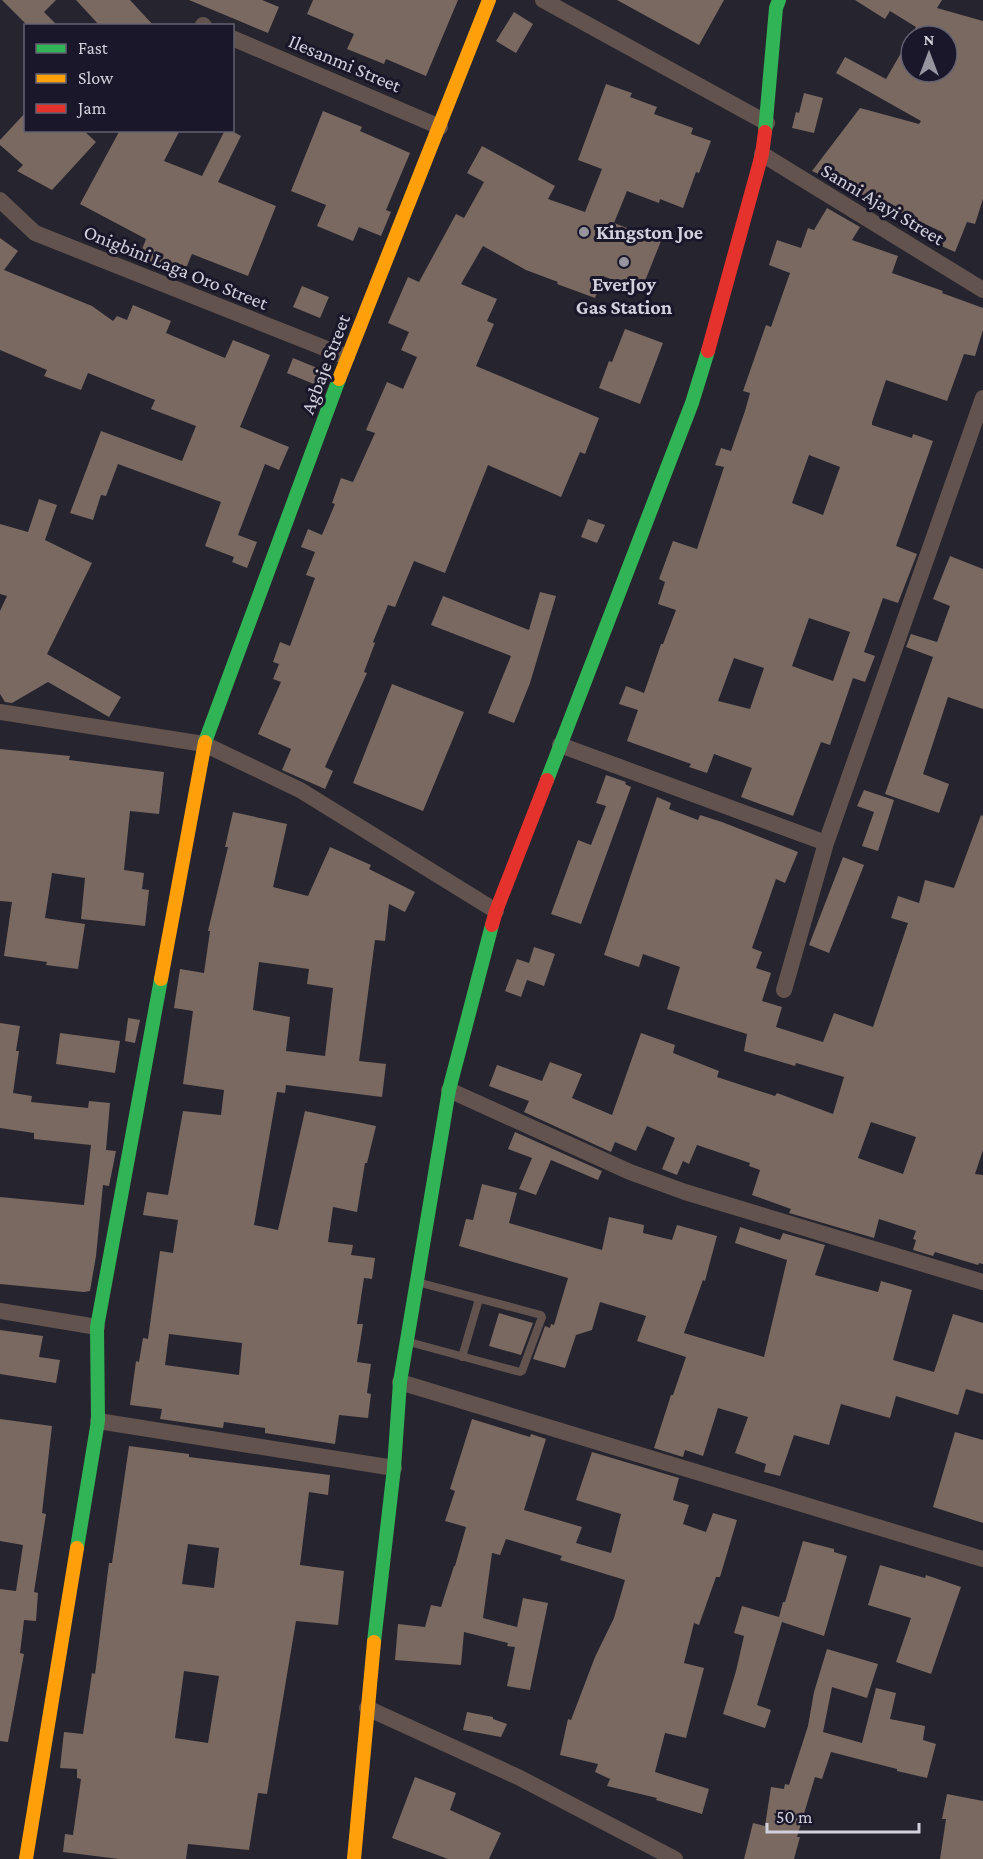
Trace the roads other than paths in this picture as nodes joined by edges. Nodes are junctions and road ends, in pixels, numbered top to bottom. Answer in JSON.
{"nodes":[{"id":1,"x":489,"y":0,"type":"edge"},
{"id":2,"x":543,"y":0,"type":"edge"},
{"id":3,"x":779,"y":0,"type":"edge"},
{"id":4,"x":234,"y":39,"type":"edge"},
{"id":5,"x":767,"y":123,"type":"junction"},
{"id":6,"x":440,"y":127,"type":"junction"},
{"id":7,"x":762,"y":154,"type":"junction"},
{"id":8,"x":0,"y":201,"type":"edge"},
{"id":9,"x":983,"y":290,"type":"edge"},
{"id":10,"x":347,"y":357,"type":"junction"},
{"id":11,"x":983,"y":398,"type":"edge"},
{"id":12,"x":0,"y":712,"type":"edge"},
{"id":13,"x":204,"y":744,"type":"junction"},
{"id":14,"x":560,"y":745,"type":"junction"},
{"id":15,"x":826,"y":843,"type":"junction"},
{"id":16,"x":496,"y":911,"type":"junction"},
{"id":17,"x":784,"y":990,"type":"dead end"},
{"id":18,"x":449,"y":1090,"type":"junction"},
{"id":19,"x":417,"y":1282,"type":"junction"},
{"id":20,"x":983,"y":1282,"type":"edge"},
{"id":21,"x":479,"y":1299,"type":"junction"},
{"id":22,"x":0,"y":1311,"type":"edge"},
{"id":23,"x":97,"y":1327,"type":"junction"},
{"id":24,"x":407,"y":1342,"type":"junction"},
{"id":25,"x":462,"y":1357,"type":"junction"},
{"id":26,"x":400,"y":1382,"type":"junction"},
{"id":27,"x":98,"y":1421,"type":"junction"},
{"id":28,"x":394,"y":1468,"type":"junction"},
{"id":29,"x":983,"y":1559,"type":"edge"},
{"id":30,"x":367,"y":1708,"type":"junction"},
{"id":31,"x":27,"y":1859,"type":"edge"},
{"id":32,"x":354,"y":1859,"type":"edge"},
{"id":33,"x":675,"y":1859,"type":"edge"}],
"edges":[{"from":1,"to":6,"type":"main road","name":"Agbaje Street"},
{"from":2,"to":5,"type":"street"},
{"from":3,"to":5,"type":"main road"},
{"from":4,"to":6,"type":"street","name":"Ilesanmi Street"},
{"from":5,"to":7,"type":"main road"},
{"from":6,"to":10,"type":"main road","name":"Agbaje Street"},
{"from":7,"to":9,"type":"street","name":"Sanni Ajayi Street"},
{"from":7,"to":14,"type":"main road"},
{"from":8,"to":10,"type":"street","name":"Onigbini Laga Oro Street"},
{"from":10,"to":13,"type":"main road","name":"Agbaje Street"},
{"from":11,"to":15,"type":"street"},
{"from":12,"to":13,"type":"street"},
{"from":13,"to":16,"type":"street"},
{"from":13,"to":23,"type":"main road","name":"Agbaje Street"},
{"from":14,"to":15,"type":"street"},
{"from":14,"to":16,"type":"main road"},
{"from":15,"to":17,"type":"street"},
{"from":16,"to":18,"type":"main road"},
{"from":18,"to":19,"type":"main road"},
{"from":18,"to":20,"type":"street"},
{"from":19,"to":21,"type":"lane"},
{"from":19,"to":24,"type":"main road"},
{"from":21,"to":25,"type":"lane"},
{"from":21,"to":25,"type":"lane"},
{"from":22,"to":23,"type":"street"},
{"from":23,"to":27,"type":"main road","name":"Agbaje Street"},
{"from":24,"to":25,"type":"lane"},
{"from":24,"to":26,"type":"main road"},
{"from":26,"to":28,"type":"main road"},
{"from":26,"to":29,"type":"street"},
{"from":27,"to":28,"type":"street"},
{"from":27,"to":31,"type":"main road","name":"Agbaje Street"},
{"from":28,"to":30,"type":"main road"},
{"from":30,"to":32,"type":"main road"},
{"from":30,"to":33,"type":"street"}]}
